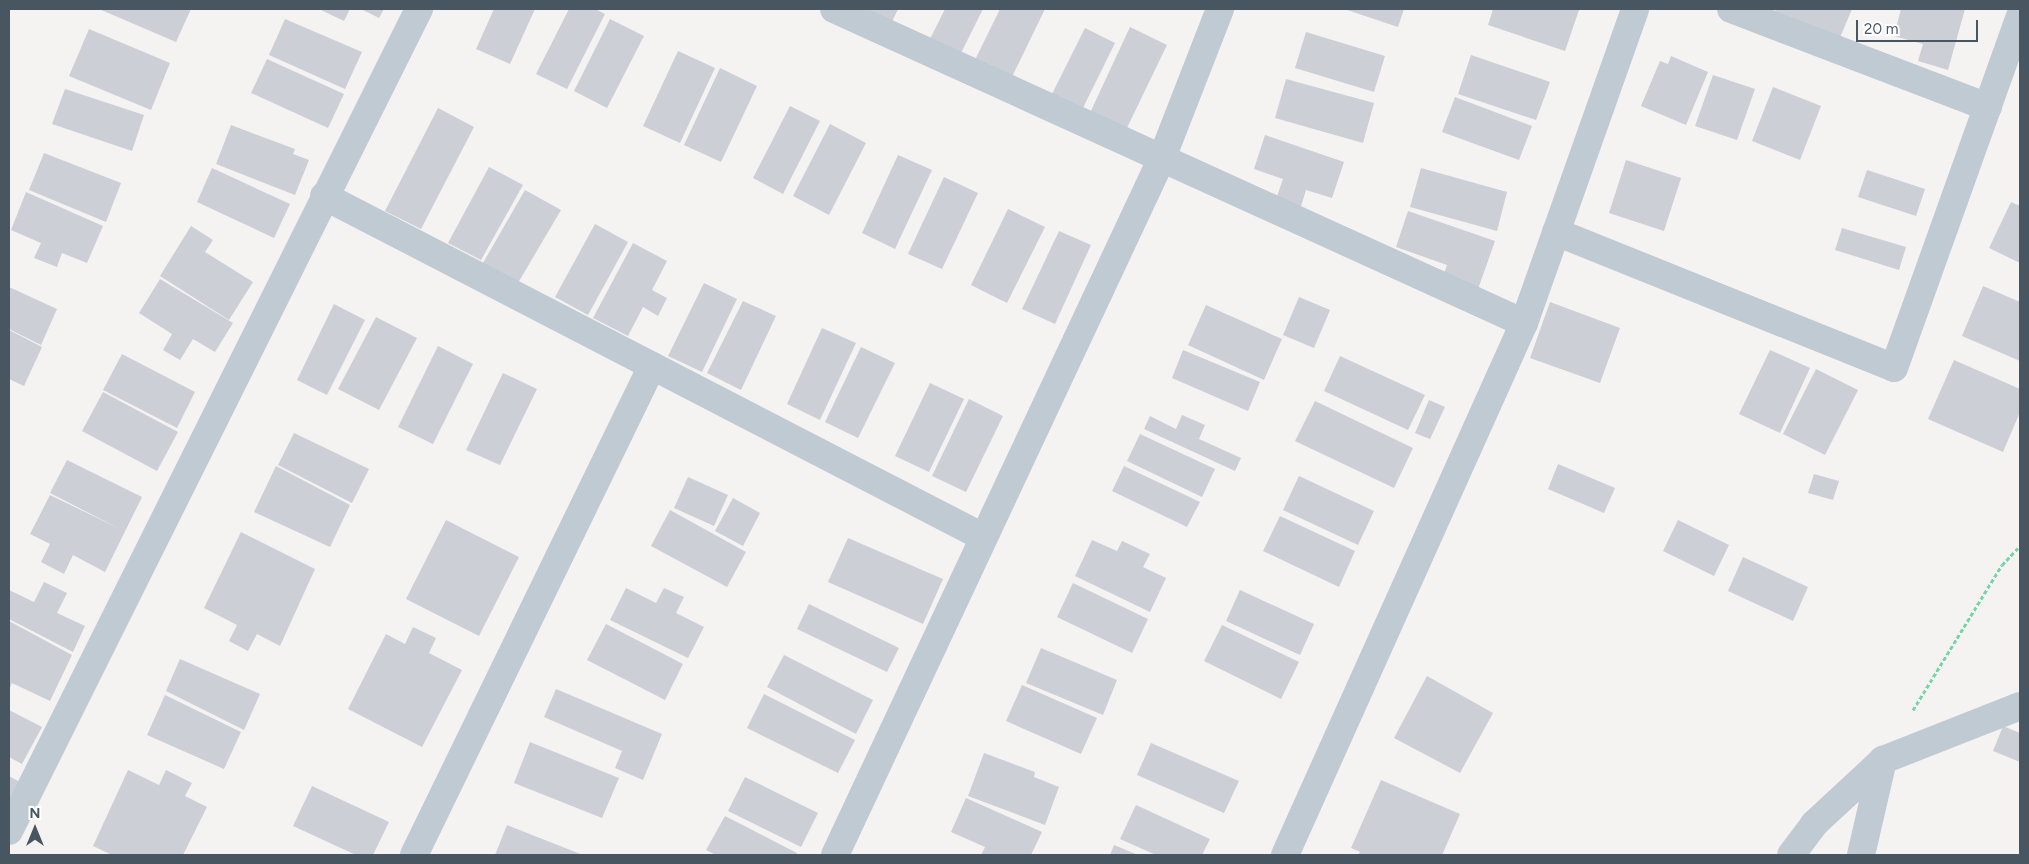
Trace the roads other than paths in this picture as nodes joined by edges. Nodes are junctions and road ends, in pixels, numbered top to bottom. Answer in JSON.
{"nodes":[{"id":1,"x":419,"y":9,"type":"edge"},
{"id":2,"x":834,"y":9,"type":"edge"},
{"id":3,"x":1220,"y":9,"type":"edge"},
{"id":4,"x":1635,"y":9,"type":"edge"},
{"id":5,"x":1731,"y":9,"type":"edge"},
{"id":6,"x":2020,"y":17,"type":"edge"},
{"id":7,"x":1988,"y":107,"type":"junction"},
{"id":8,"x":1162,"y":158,"type":"junction"},
{"id":9,"x":324,"y":196,"type":"junction"},
{"id":10,"x":1556,"y":232,"type":"junction"},
{"id":11,"x":1524,"y":323,"type":"junction"},
{"id":12,"x":652,"y":366,"type":"junction"},
{"id":13,"x":983,"y":537,"type":"junction"},
{"id":14,"x":2020,"y":706,"type":"edge"},
{"id":15,"x":1883,"y":760,"type":"junction"},
{"id":16,"x":9,"y":831,"type":"edge"},
{"id":17,"x":414,"y":855,"type":"edge"},
{"id":18,"x":835,"y":855,"type":"edge"},
{"id":19,"x":1285,"y":855,"type":"edge"},
{"id":20,"x":1790,"y":855,"type":"edge"},
{"id":21,"x":1861,"y":855,"type":"edge"}],
"edges":[{"from":1,"to":9,"type":"street"},
{"from":2,"to":8,"type":"street"},
{"from":3,"to":8,"type":"street"},
{"from":4,"to":10,"type":"street"},
{"from":5,"to":7,"type":"street"},
{"from":6,"to":7,"type":"street"},
{"from":7,"to":10,"type":"street"},
{"from":8,"to":11,"type":"street"},
{"from":8,"to":13,"type":"street"},
{"from":9,"to":12,"type":"street"},
{"from":9,"to":16,"type":"street"},
{"from":10,"to":11,"type":"street"},
{"from":11,"to":19,"type":"street"},
{"from":12,"to":13,"type":"street"},
{"from":12,"to":17,"type":"street"},
{"from":13,"to":18,"type":"street"},
{"from":14,"to":15,"type":"street"},
{"from":15,"to":20,"type":"street"},
{"from":15,"to":21,"type":"street"}]}
